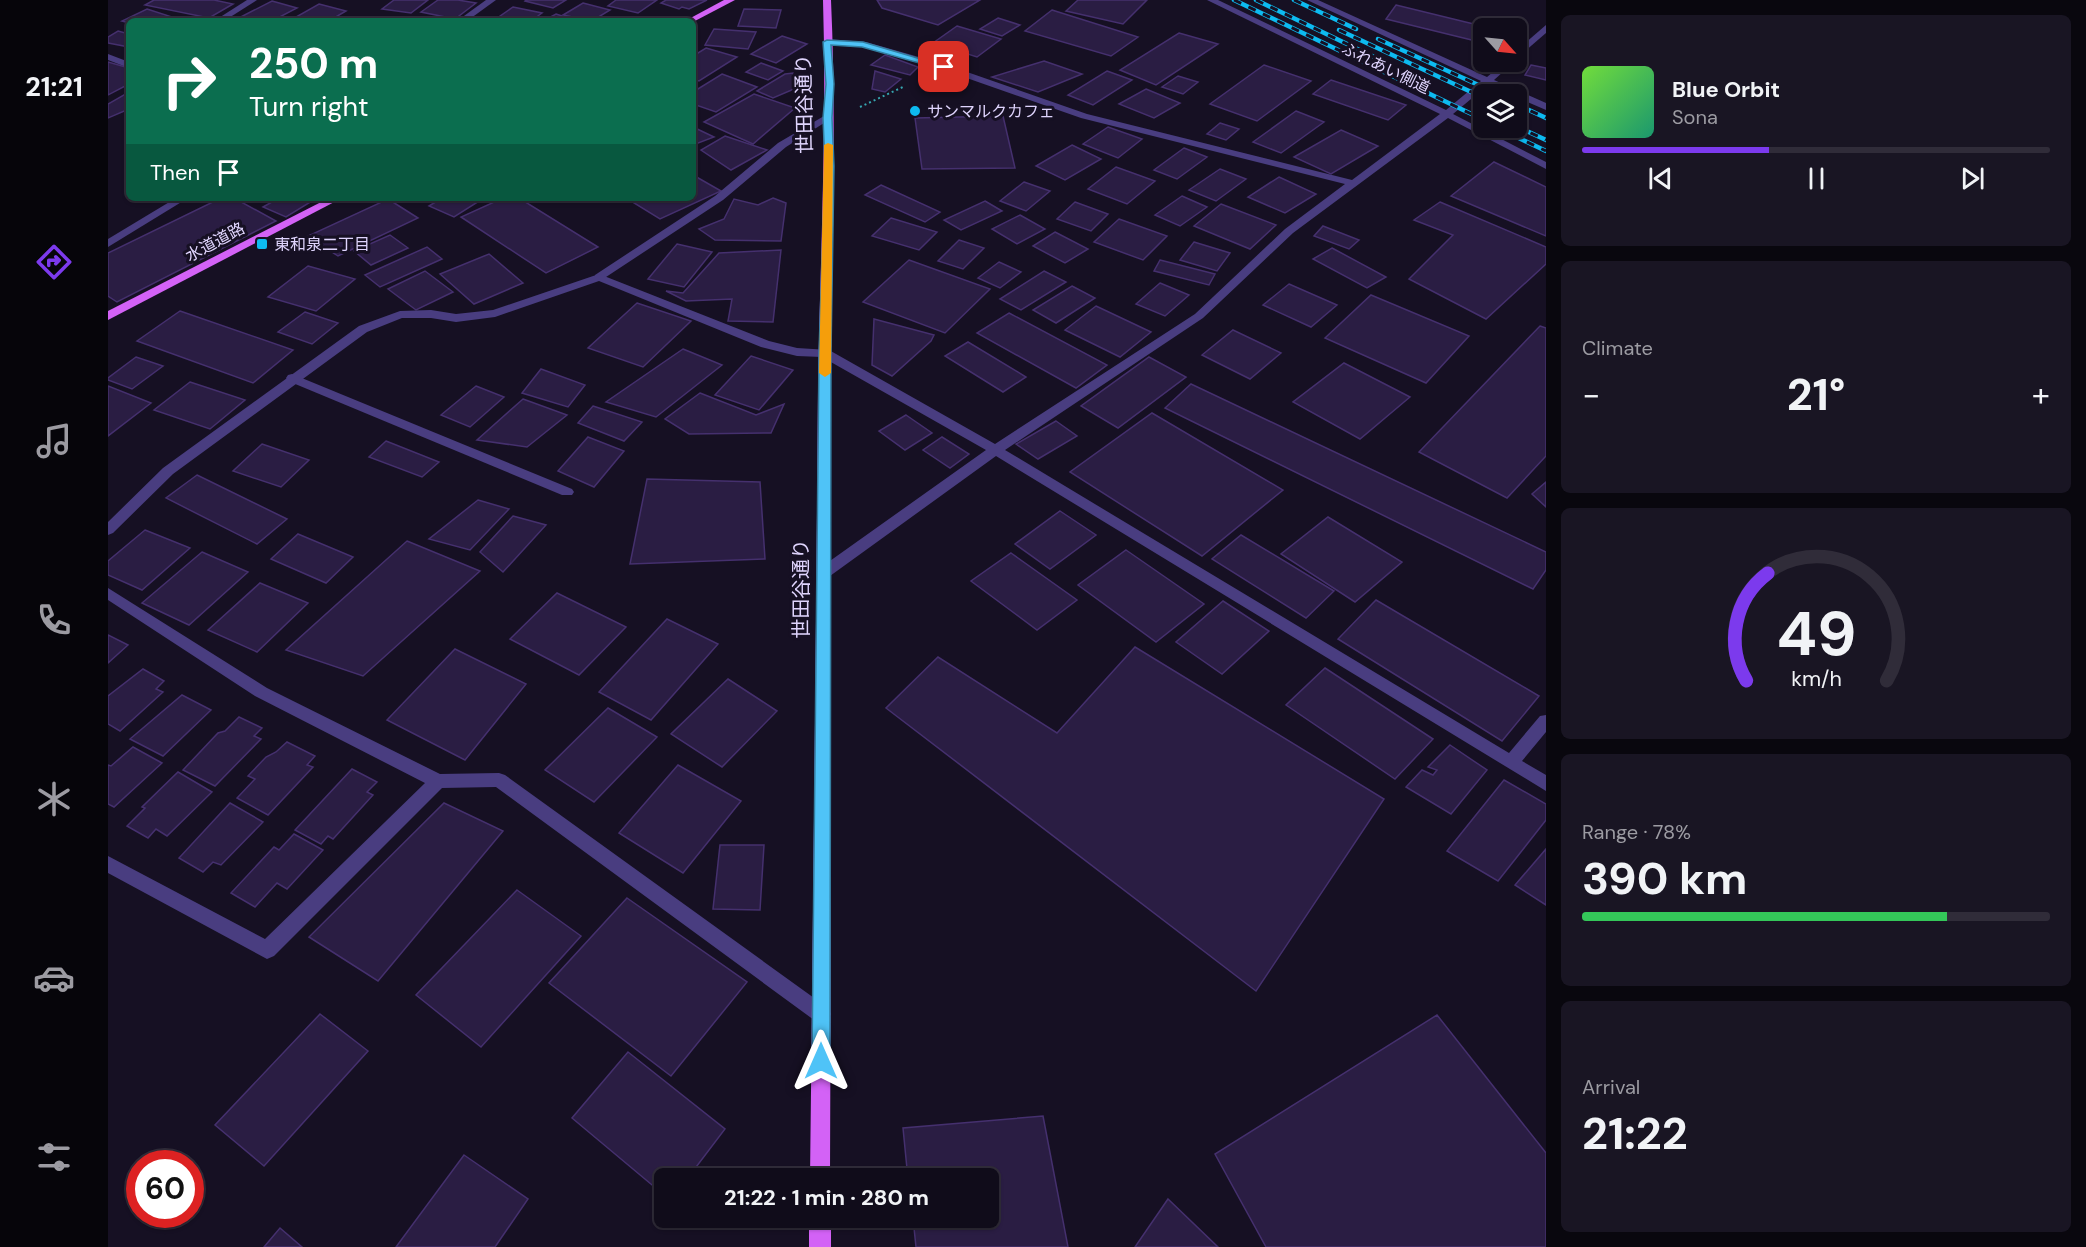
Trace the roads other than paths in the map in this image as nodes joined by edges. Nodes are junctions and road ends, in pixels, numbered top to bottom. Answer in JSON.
{"nodes":[{"id":1,"x":253,"y":0,"type":"edge"},
{"id":2,"x":492,"y":0,"type":"edge"},
{"id":3,"x":731,"y":0,"type":"edge"},
{"id":4,"x":827,"y":0,"type":"edge"},
{"id":5,"x":1211,"y":0,"type":"edge"},
{"id":6,"x":1311,"y":0,"type":"edge"},
{"id":7,"x":223,"y":18,"type":"edge"},
{"id":8,"x":465,"y":18,"type":"edge"},
{"id":9,"x":695,"y":18,"type":"edge"},
{"id":10,"x":1546,"y":28,"type":"edge"},
{"id":11,"x":827,"y":42,"type":"junction"},
{"id":12,"x":1527,"y":46,"type":"edge"},
{"id":13,"x":108,"y":57,"type":"edge"},
{"id":14,"x":126,"y":64,"type":"edge"},
{"id":15,"x":1499,"y":72,"type":"edge"},
{"id":16,"x":1489,"y":81,"type":"junction"},
{"id":17,"x":1546,"y":107,"type":"edge"},
{"id":18,"x":1447,"y":114,"type":"junction"},
{"id":19,"x":827,"y":118,"type":"junction"},
{"id":20,"x":1546,"y":166,"type":"edge"},
{"id":21,"x":1352,"y":183,"type":"junction"},
{"id":22,"x":178,"y":201,"type":"edge"},
{"id":23,"x":331,"y":201,"type":"edge"},
{"id":24,"x":108,"y":244,"type":"edge"},
{"id":25,"x":599,"y":277,"type":"junction"},
{"id":26,"x":108,"y":316,"type":"edge"},
{"id":27,"x":825,"y":353,"type":"junction"},
{"id":28,"x":292,"y":378,"type":"junction"},
{"id":29,"x":995,"y":450,"type":"junction"},
{"id":30,"x":567,"y":492,"type":"dead end"},
{"id":31,"x":108,"y":530,"type":"edge"},
{"id":32,"x":825,"y":572,"type":"junction"},
{"id":33,"x":108,"y":593,"type":"edge"},
{"id":34,"x":1546,"y":721,"type":"edge"},
{"id":35,"x":1511,"y":763,"type":"junction"},
{"id":36,"x":438,"y":781,"type":"junction"},
{"id":37,"x":1546,"y":784,"type":"edge"},
{"id":38,"x":108,"y":864,"type":"edge"},
{"id":39,"x":821,"y":1014,"type":"junction"},
{"id":40,"x":820,"y":1168,"type":"edge"},
{"id":41,"x":820,"y":1228,"type":"edge"},
{"id":42,"x":820,"y":1247,"type":"edge"}],
"edges":[{"from":1,"to":7,"type":"street"},
{"from":2,"to":8,"type":"street"},
{"from":3,"to":9,"type":"main road"},
{"from":4,"to":11,"type":"main road","name":"世田谷通り"},
{"from":5,"to":18,"type":"street","name":"ふれあい側道"},
{"from":6,"to":16,"type":"street","name":"ふれあい側道"},
{"from":10,"to":12,"type":"street"},
{"from":11,"to":19,"type":"main road","name":"世田谷通り"},
{"from":11,"to":21,"type":"street"},
{"from":13,"to":14,"type":"street"},
{"from":15,"to":16,"type":"street"},
{"from":16,"to":17,"type":"street","name":"ふれあい側道"},
{"from":16,"to":18,"type":"street"},
{"from":18,"to":20,"type":"street","name":"ふれあい側道"},
{"from":18,"to":21,"type":"street"},
{"from":19,"to":25,"type":"street"},
{"from":19,"to":27,"type":"main road","name":"世田谷通り"},
{"from":21,"to":29,"type":"street"},
{"from":22,"to":24,"type":"street"},
{"from":23,"to":26,"type":"main road","name":"水道道路"},
{"from":25,"to":27,"type":"street"},
{"from":25,"to":28,"type":"street"},
{"from":27,"to":29,"type":"street"},
{"from":27,"to":32,"type":"main road","name":"世田谷通り"},
{"from":28,"to":30,"type":"street"},
{"from":28,"to":31,"type":"street"},
{"from":29,"to":32,"type":"street"},
{"from":29,"to":35,"type":"street"},
{"from":32,"to":39,"type":"main road","name":"世田谷通り"},
{"from":33,"to":36,"type":"street"},
{"from":34,"to":35,"type":"street"},
{"from":35,"to":37,"type":"street"},
{"from":36,"to":38,"type":"street"},
{"from":36,"to":39,"type":"street"},
{"from":39,"to":40,"type":"main road","name":"世田谷通り"},
{"from":41,"to":42,"type":"main road"}]}
